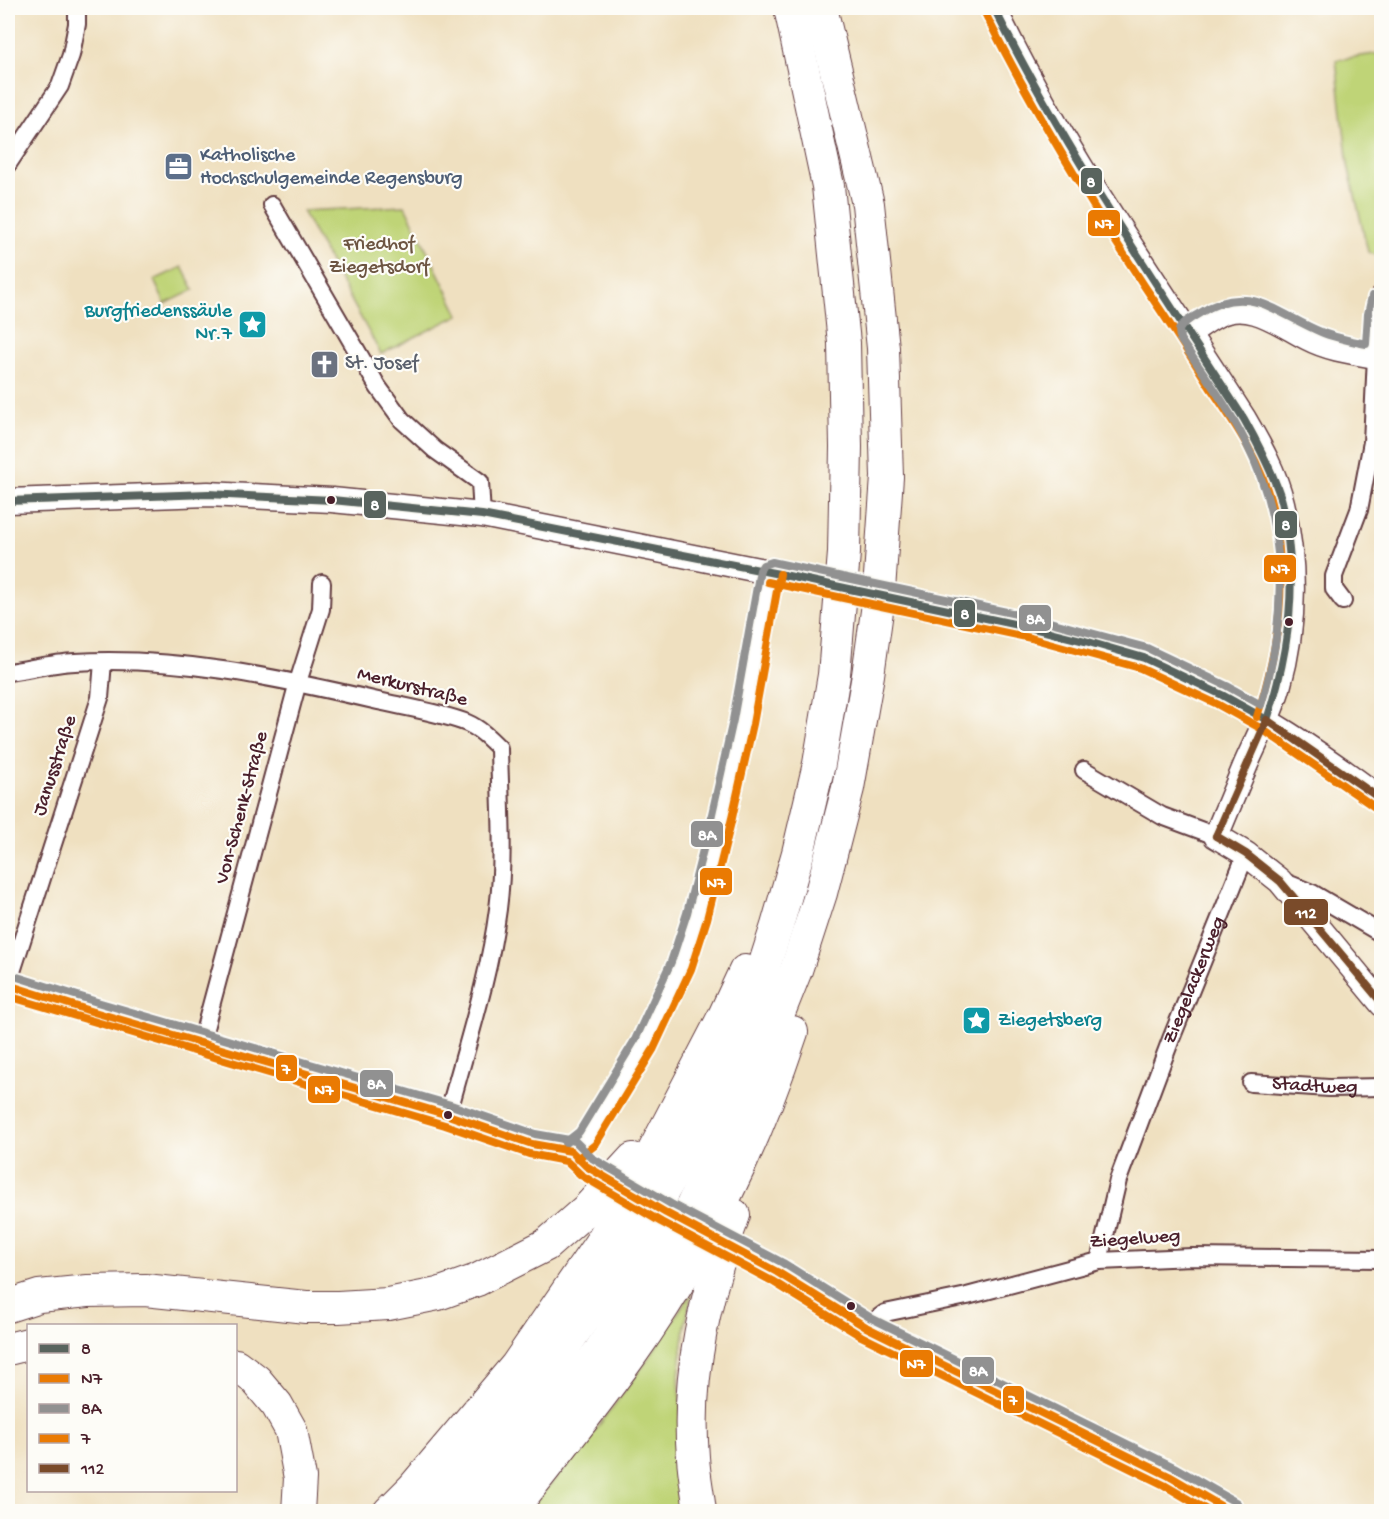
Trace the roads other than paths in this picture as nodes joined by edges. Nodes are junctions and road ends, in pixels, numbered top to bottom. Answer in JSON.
{"nodes":[{"id":1,"x":77,"y":8,"type":"edge"},
{"id":2,"x":790,"y":8,"type":"edge"},
{"id":3,"x":821,"y":8,"type":"edge"},
{"id":4,"x":994,"y":8,"type":"edge"},
{"id":5,"x":8,"y":164,"type":"edge"},
{"id":6,"x":272,"y":205,"type":"dead end"},
{"id":7,"x":1382,"y":298,"type":"edge"},
{"id":8,"x":1189,"y":333,"type":"junction"},
{"id":9,"x":1376,"y":356,"type":"junction"},
{"id":10,"x":8,"y":501,"type":"edge"},
{"id":11,"x":482,"y":515,"type":"junction"},
{"id":12,"x":770,"y":572,"type":"junction"},
{"id":13,"x":322,"y":583,"type":"dead end"},
{"id":14,"x":1342,"y":601,"type":"dead end"},
{"id":15,"x":103,"y":662,"type":"junction"},
{"id":16,"x":8,"y":672,"type":"edge"},
{"id":17,"x":298,"y":682,"type":"junction"},
{"id":18,"x":1267,"y":720,"type":"junction"},
{"id":19,"x":1084,"y":770,"type":"dead end"},
{"id":20,"x":1382,"y":800,"type":"edge"},
{"id":21,"x":1216,"y":836,"type":"junction"},
{"id":22,"x":798,"y":853,"type":"junction"},
{"id":23,"x":1246,"y":854,"type":"junction"},
{"id":24,"x":1280,"y":881,"type":"junction"},
{"id":25,"x":821,"y":893,"type":"junction"},
{"id":26,"x":1382,"y":934,"type":"edge"},
{"id":27,"x":8,"y":984,"type":"edge"},
{"id":28,"x":1382,"y":1004,"type":"edge"},
{"id":29,"x":201,"y":1043,"type":"junction"},
{"id":30,"x":775,"y":1083,"type":"junction"},
{"id":31,"x":1251,"y":1083,"type":"dead end"},
{"id":32,"x":1382,"y":1087,"type":"edge"},
{"id":33,"x":448,"y":1115,"type":"junction"},
{"id":34,"x":669,"y":1121,"type":"junction"},
{"id":35,"x":579,"y":1158,"type":"junction"},
{"id":36,"x":1382,"y":1258,"type":"edge"},
{"id":37,"x":1099,"y":1261,"type":"junction"},
{"id":38,"x":8,"y":1306,"type":"edge"},
{"id":39,"x":866,"y":1327,"type":"junction"},
{"id":40,"x":27,"y":1344,"type":"edge"},
{"id":41,"x":8,"y":1349,"type":"edge"},
{"id":42,"x":237,"y":1366,"type":"edge"},
{"id":43,"x":298,"y":1512,"type":"edge"},
{"id":44,"x":389,"y":1512,"type":"edge"},
{"id":45,"x":427,"y":1512,"type":"edge"},
{"id":46,"x":468,"y":1512,"type":"edge"},
{"id":47,"x":510,"y":1512,"type":"edge"},
{"id":48,"x":700,"y":1512,"type":"edge"},
{"id":49,"x":1232,"y":1512,"type":"edge"}],
"edges":[{"from":1,"to":5,"type":"street"},
{"from":2,"to":22,"type":"highway"},
{"from":3,"to":25,"type":"highway"},
{"from":4,"to":8,"type":"street"},
{"from":6,"to":11,"type":"street"},
{"from":7,"to":9,"type":"street"},
{"from":8,"to":9,"type":"street"},
{"from":8,"to":18,"type":"street"},
{"from":9,"to":14,"type":"street"},
{"from":10,"to":11,"type":"street"},
{"from":11,"to":12,"type":"street"},
{"from":12,"to":18,"type":"street","bridge":true},
{"from":12,"to":35,"type":"street"},
{"from":13,"to":17,"type":"street","name":"Von-Schenk-Straße"},
{"from":15,"to":16,"type":"street","name":"Merkurstraße"},
{"from":15,"to":17,"type":"street","name":"Merkurstraße"},
{"from":15,"to":27,"type":"street","name":"Janusstraße"},
{"from":17,"to":29,"type":"street","name":"Von-Schenk-Straße"},
{"from":17,"to":33,"type":"street","name":"Merkurstraße"},
{"from":18,"to":20,"type":"street"},
{"from":18,"to":21,"type":"street"},
{"from":19,"to":21,"type":"street"},
{"from":21,"to":23,"type":"street"},
{"from":22,"to":34,"type":"highway"},
{"from":22,"to":45,"type":"highway"},
{"from":23,"to":24,"type":"street"},
{"from":23,"to":37,"type":"street","name":"Ziegelackerweg"},
{"from":24,"to":26,"type":"street"},
{"from":24,"to":28,"type":"street"},
{"from":25,"to":30,"type":"highway"},
{"from":25,"to":46,"type":"highway"},
{"from":27,"to":29,"type":"street"},
{"from":29,"to":33,"type":"street"},
{"from":30,"to":47,"type":"highway"},
{"from":30,"to":48,"type":"highway"},
{"from":31,"to":32,"type":"street","name":"Stadtweg"},
{"from":33,"to":35,"type":"street"},
{"from":34,"to":38,"type":"highway"},
{"from":34,"to":44,"type":"highway"},
{"from":35,"to":39,"type":"street","bridge":true},
{"from":36,"to":37,"type":"street","name":"Ziegelweg"},
{"from":37,"to":39,"type":"street","name":"Ziegelweg"},
{"from":39,"to":49,"type":"street"},
{"from":40,"to":41,"type":"highway"},
{"from":42,"to":43,"type":"highway"}]}
